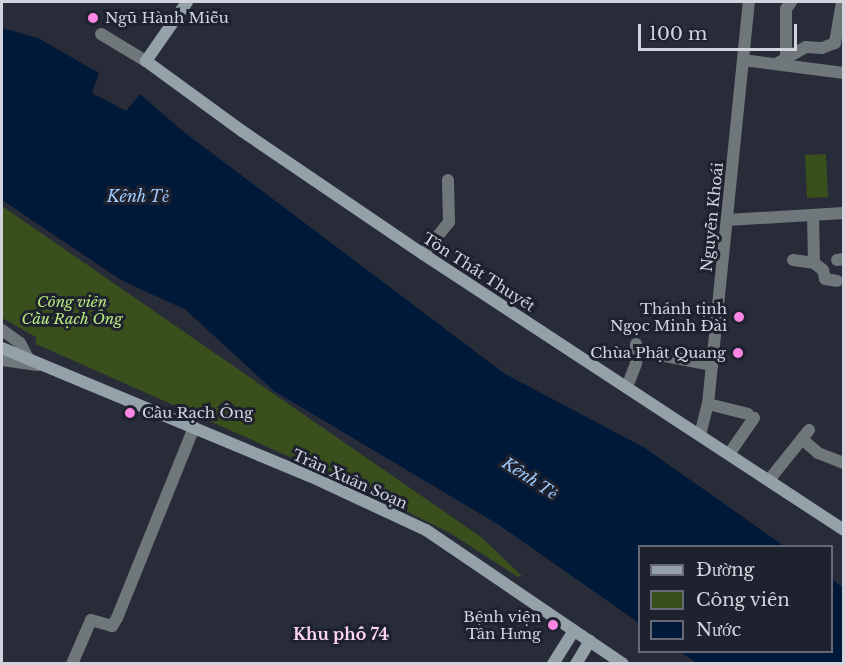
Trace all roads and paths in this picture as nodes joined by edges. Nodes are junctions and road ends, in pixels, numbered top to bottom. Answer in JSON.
{"nodes":[{"id":1,"x":187,"y":2,"type":"edge"},
{"id":2,"x":749,"y":2,"type":"edge"},
{"id":3,"x":791,"y":2,"type":"edge"},
{"id":4,"x":842,"y":2,"type":"edge"},
{"id":5,"x":101,"y":34,"type":"dead end"},
{"id":6,"x":743,"y":60,"type":"junction"},
{"id":7,"x":782,"y":60,"type":"junction"},
{"id":8,"x":146,"y":61,"type":"junction"},
{"id":9,"x":843,"y":73,"type":"edge"},
{"id":10,"x":448,"y":180,"type":"dead end"},
{"id":11,"x":813,"y":215,"type":"junction"},
{"id":12,"x":843,"y":216,"type":"edge"},
{"id":13,"x":727,"y":220,"type":"junction"},
{"id":14,"x":423,"y":254,"type":"junction"},
{"id":15,"x":793,"y":260,"type":"dead end"},
{"id":16,"x":814,"y":263,"type":"junction"},
{"id":17,"x":837,"y":281,"type":"dead end"},
{"id":18,"x":2,"y":330,"type":"edge"},
{"id":19,"x":636,"y":344,"type":"dead end"},
{"id":20,"x":2,"y":348,"type":"edge"},
{"id":21,"x":660,"y":355,"type":"dead end"},
{"id":22,"x":2,"y":360,"type":"edge"},
{"id":23,"x":35,"y":362,"type":"junction"},
{"id":24,"x":712,"y":365,"type":"junction"},
{"id":25,"x":627,"y":387,"type":"junction"},
{"id":26,"x":708,"y":404,"type":"junction"},
{"id":27,"x":194,"y":427,"type":"junction"},
{"id":28,"x":700,"y":435,"type":"junction"},
{"id":29,"x":729,"y":454,"type":"junction"},
{"id":30,"x":843,"y":463,"type":"edge"},
{"id":31,"x":769,"y":480,"type":"junction"},
{"id":32,"x":843,"y":530,"type":"edge"},
{"id":33,"x":574,"y":631,"type":"junction"},
{"id":34,"x":590,"y":642,"type":"junction"},
{"id":35,"x":72,"y":663,"type":"edge"},
{"id":36,"x":553,"y":663,"type":"edge"},
{"id":37,"x":576,"y":663,"type":"edge"},
{"id":38,"x":623,"y":663,"type":"edge"}],
"edges":[{"from":1,"to":8,"type":"main road"},
{"from":2,"to":6,"type":"street","name":"Nguyễn Khoái"},
{"from":3,"to":7,"type":"street"},
{"from":4,"to":7,"type":"street"},
{"from":5,"to":8,"type":"street","name":"Tôn Thất Thuyết"},
{"from":6,"to":7,"type":"street"},
{"from":6,"to":13,"type":"street","name":"Nguyễn Khoái"},
{"from":7,"to":9,"type":"street"},
{"from":8,"to":14,"type":"main road","name":"Tôn Thất Thuyết"},
{"from":10,"to":14,"type":"street"},
{"from":11,"to":12,"type":"street"},
{"from":11,"to":13,"type":"street"},
{"from":11,"to":16,"type":"street"},
{"from":13,"to":24,"type":"street","name":"Nguyễn Khoái"},
{"from":14,"to":25,"type":"main road","name":"Tôn Thất Thuyết"},
{"from":15,"to":16,"type":"street"},
{"from":16,"to":17,"type":"street"},
{"from":18,"to":23,"type":"street","name":"Trần Xuân Soạn"},
{"from":19,"to":25,"type":"street"},
{"from":20,"to":23,"type":"main road"},
{"from":21,"to":24,"type":"street"},
{"from":22,"to":23,"type":"street","name":"Trần Xuân Soạn"},
{"from":23,"to":27,"type":"main road","name":"Trần Xuân Soạn"},
{"from":24,"to":26,"type":"street","name":"Nguyễn Khoái"},
{"from":25,"to":28,"type":"main road","name":"Tôn Thất Thuyết"},
{"from":26,"to":28,"type":"street","name":"Nguyễn Khoái"},
{"from":26,"to":29,"type":"street"},
{"from":27,"to":33,"type":"main road","name":"Trần Xuân Soạn"},
{"from":27,"to":35,"type":"street"},
{"from":28,"to":29,"type":"main road","name":"Tôn Thất Thuyết"},
{"from":29,"to":31,"type":"main road","name":"Tôn Thất Thuyết"},
{"from":30,"to":31,"type":"street"},
{"from":31,"to":32,"type":"main road","name":"Tôn Thất Thuyết"},
{"from":33,"to":34,"type":"main road","name":"Trần Xuân Soạn"},
{"from":33,"to":36,"type":"main road"},
{"from":34,"to":37,"type":"main road"},
{"from":34,"to":38,"type":"main road","name":"Trần Xuân Soạn"}]}
